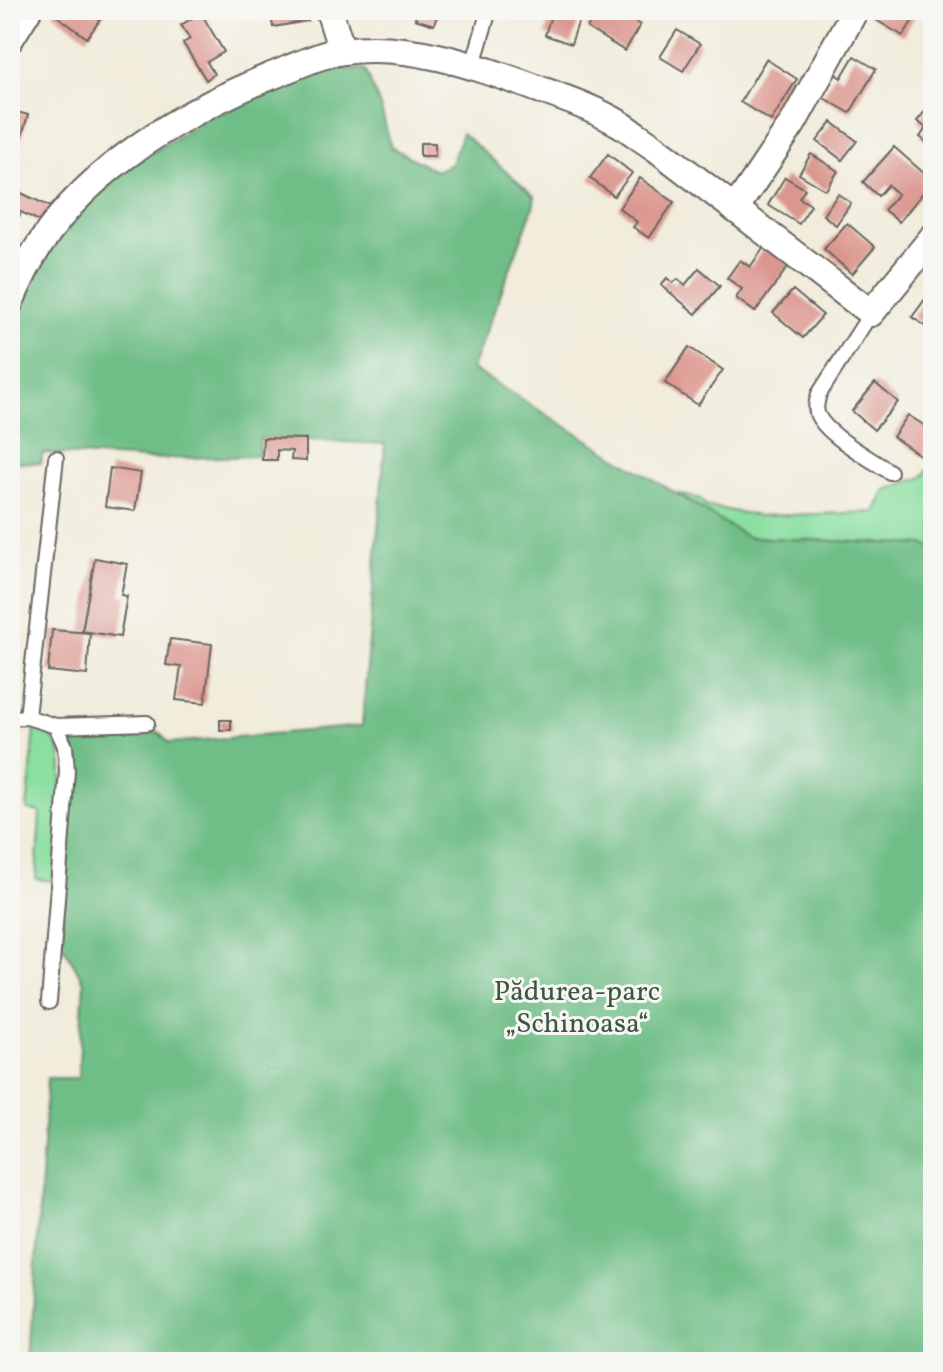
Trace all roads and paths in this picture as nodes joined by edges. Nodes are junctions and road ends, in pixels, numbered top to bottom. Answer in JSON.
{"nodes":[{"id":1,"x":28,"y":10,"type":"edge"},
{"id":2,"x":329,"y":10,"type":"edge"},
{"id":3,"x":489,"y":10,"type":"edge"},
{"id":4,"x":855,"y":10,"type":"edge"},
{"id":5,"x":10,"y":39,"type":"edge"},
{"id":6,"x":342,"y":51,"type":"junction"},
{"id":7,"x":473,"y":65,"type":"junction"},
{"id":8,"x":735,"y":209,"type":"junction"},
{"id":9,"x":932,"y":241,"type":"edge"},
{"id":10,"x":10,"y":302,"type":"edge"},
{"id":11,"x":871,"y":313,"type":"junction"},
{"id":12,"x":56,"y":458,"type":"dead end"},
{"id":13,"x":890,"y":472,"type":"dead end"},
{"id":14,"x":27,"y":717,"type":"junction"},
{"id":15,"x":10,"y":718,"type":"edge"},
{"id":16,"x":147,"y":723,"type":"dead end"},
{"id":17,"x":56,"y":726,"type":"junction"},
{"id":18,"x":49,"y":1002,"type":"dead end"}],
"edges":[{"from":1,"to":5,"type":"street"},
{"from":2,"to":6,"type":"street"},
{"from":3,"to":7,"type":"lane"},
{"from":4,"to":8,"type":"street"},
{"from":6,"to":7,"type":"street"},
{"from":6,"to":10,"type":"street"},
{"from":7,"to":8,"type":"street"},
{"from":8,"to":11,"type":"street"},
{"from":9,"to":11,"type":"street"},
{"from":11,"to":13,"type":"lane"},
{"from":12,"to":14,"type":"lane"},
{"from":14,"to":15,"type":"lane"},
{"from":14,"to":17,"type":"lane"},
{"from":16,"to":17,"type":"lane"},
{"from":17,"to":18,"type":"lane"}]}
